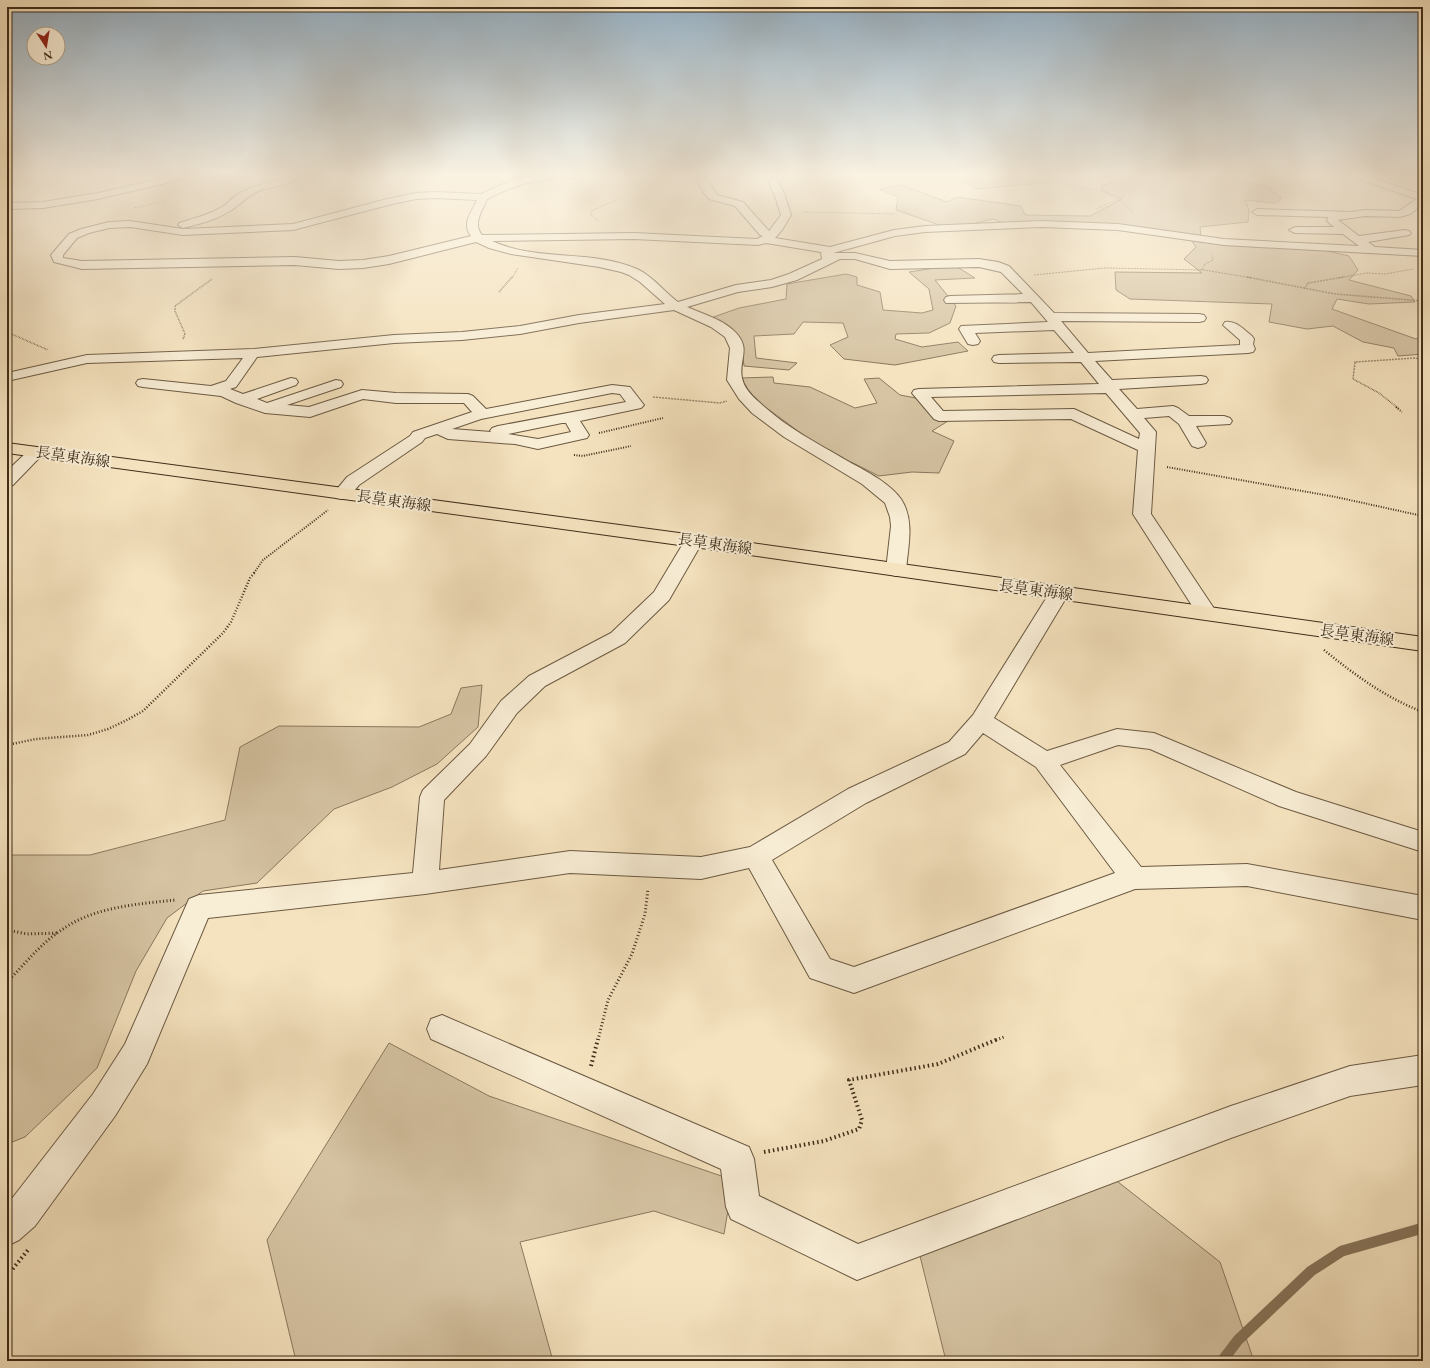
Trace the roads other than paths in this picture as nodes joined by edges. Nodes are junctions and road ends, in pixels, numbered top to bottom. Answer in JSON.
{"nodes":[{"id":1,"x":71,"y":238,"type":"edge"},
{"id":2,"x":476,"y":238,"type":"junction"},
{"id":3,"x":487,"y":238,"type":"edge"},
{"id":4,"x":657,"y":238,"type":"edge"},
{"id":5,"x":767,"y":238,"type":"edge"},
{"id":6,"x":772,"y":238,"type":"edge"},
{"id":7,"x":873,"y":238,"type":"edge"},
{"id":8,"x":1195,"y":238,"type":"edge"},
{"id":9,"x":1351,"y":238,"type":"edge"},
{"id":10,"x":1361,"y":238,"type":"edge"},
{"id":11,"x":1307,"y":240,"type":"dead end"},
{"id":12,"x":1372,"y":250,"type":"junction"},
{"id":13,"x":1423,"y":253,"type":"edge"},
{"id":14,"x":830,"y":254,"type":"junction"},
{"id":15,"x":980,"y":275,"type":"dead end"},
{"id":16,"x":1012,"y":275,"type":"junction"},
{"id":17,"x":1034,"y":298,"type":"junction"},
{"id":18,"x":950,"y":300,"type":"dead end"},
{"id":19,"x":677,"y":306,"type":"junction"},
{"id":20,"x":1199,"y":318,"type":"dead end"},
{"id":21,"x":1054,"y":321,"type":"junction"},
{"id":22,"x":1230,"y":325,"type":"dead end"},
{"id":23,"x":973,"y":341,"type":"dead end"},
{"id":24,"x":253,"y":353,"type":"junction"},
{"id":25,"x":1085,"y":357,"type":"junction"},
{"id":26,"x":999,"y":359,"type":"dead end"},
{"id":27,"x":256,"y":376,"type":"dead end"},
{"id":28,"x":7,"y":377,"type":"edge"},
{"id":29,"x":1201,"y":380,"type":"dead end"},
{"id":30,"x":291,"y":382,"type":"dead end"},
{"id":31,"x":143,"y":383,"type":"dead end"},
{"id":32,"x":231,"y":384,"type":"junction"},
{"id":33,"x":336,"y":384,"type":"dead end"},
{"id":34,"x":1109,"y":387,"type":"junction"},
{"id":35,"x":211,"y":391,"type":"junction"},
{"id":36,"x":241,"y":400,"type":"junction"},
{"id":37,"x":265,"y":408,"type":"junction"},
{"id":38,"x":483,"y":414,"type":"junction"},
{"id":39,"x":1132,"y":414,"type":"junction"},
{"id":40,"x":571,"y":418,"type":"junction"},
{"id":41,"x":1185,"y":421,"type":"junction"},
{"id":42,"x":1224,"y":421,"type":"dead end"},
{"id":43,"x":439,"y":428,"type":"junction"},
{"id":44,"x":483,"y":436,"type":"junction"},
{"id":45,"x":1198,"y":443,"type":"dead end"},
{"id":46,"x":7,"y":448,"type":"edge"},
{"id":47,"x":36,"y":452,"type":"junction"},
{"id":48,"x":1147,"y":456,"type":"junction"},
{"id":49,"x":7,"y":481,"type":"edge"},
{"id":50,"x":344,"y":494,"type":"junction"},
{"id":51,"x":694,"y":542,"type":"junction"},
{"id":52,"x":896,"y":570,"type":"junction"},
{"id":53,"x":1059,"y":593,"type":"junction"},
{"id":54,"x":1207,"y":613,"type":"junction"},
{"id":55,"x":1423,"y":644,"type":"edge"},
{"id":56,"x":981,"y":721,"type":"junction"},
{"id":57,"x":1044,"y":761,"type":"junction"},
{"id":58,"x":1423,"y":842,"type":"edge"},
{"id":59,"x":756,"y":856,"type":"junction"},
{"id":60,"x":1134,"y":878,"type":"junction"},
{"id":61,"x":425,"y":883,"type":"junction"},
{"id":62,"x":1423,"y":908,"type":"edge"},
{"id":63,"x":442,"y":1029,"type":"dead end"},
{"id":64,"x":1423,"y":1070,"type":"edge"},
{"id":65,"x":7,"y":1228,"type":"edge"}],
"edges":[{"from":1,"to":2,"type":"street"},
{"from":2,"to":3,"type":"street"},
{"from":2,"to":19,"type":"street"},
{"from":4,"to":5,"type":"street"},
{"from":6,"to":14,"type":"street"},
{"from":7,"to":14,"type":"street"},
{"from":8,"to":12,"type":"street"},
{"from":9,"to":11,"type":"street"},
{"from":10,"to":12,"type":"street"},
{"from":12,"to":13,"type":"street"},
{"from":14,"to":16,"type":"street"},
{"from":14,"to":19,"type":"street"},
{"from":15,"to":16,"type":"street"},
{"from":16,"to":17,"type":"street"},
{"from":17,"to":18,"type":"street"},
{"from":17,"to":21,"type":"street"},
{"from":19,"to":24,"type":"street"},
{"from":19,"to":52,"type":"street"},
{"from":20,"to":21,"type":"street"},
{"from":21,"to":23,"type":"street"},
{"from":21,"to":25,"type":"street"},
{"from":22,"to":25,"type":"street"},
{"from":24,"to":28,"type":"street"},
{"from":24,"to":32,"type":"street"},
{"from":25,"to":26,"type":"street"},
{"from":25,"to":34,"type":"street"},
{"from":27,"to":32,"type":"street"},
{"from":29,"to":34,"type":"street"},
{"from":30,"to":36,"type":"street"},
{"from":31,"to":35,"type":"street"},
{"from":32,"to":35,"type":"street"},
{"from":33,"to":37,"type":"street"},
{"from":34,"to":39,"type":"street"},
{"from":34,"to":48,"type":"street"},
{"from":35,"to":36,"type":"street"},
{"from":36,"to":37,"type":"street"},
{"from":37,"to":38,"type":"street"},
{"from":38,"to":40,"type":"street"},
{"from":38,"to":43,"type":"street"},
{"from":39,"to":41,"type":"street"},
{"from":39,"to":48,"type":"street"},
{"from":40,"to":44,"type":"street"},
{"from":40,"to":44,"type":"street"},
{"from":41,"to":42,"type":"street"},
{"from":41,"to":45,"type":"street"},
{"from":43,"to":44,"type":"street"},
{"from":43,"to":50,"type":"street"},
{"from":46,"to":47,"type":"main road","name":"長草東海線"},
{"from":47,"to":49,"type":"street"},
{"from":47,"to":50,"type":"main road","name":"長草東海線"},
{"from":48,"to":54,"type":"street"},
{"from":50,"to":51,"type":"main road","name":"長草東海線"},
{"from":51,"to":52,"type":"main road","name":"長草東海線"},
{"from":51,"to":61,"type":"street"},
{"from":52,"to":53,"type":"main road","name":"長草東海線"},
{"from":53,"to":54,"type":"main road","name":"長草東海線"},
{"from":53,"to":56,"type":"street"},
{"from":54,"to":55,"type":"main road","name":"長草東海線"},
{"from":56,"to":57,"type":"street"},
{"from":56,"to":59,"type":"street"},
{"from":57,"to":58,"type":"street"},
{"from":57,"to":60,"type":"street"},
{"from":59,"to":60,"type":"street"},
{"from":59,"to":61,"type":"street"},
{"from":60,"to":62,"type":"street"},
{"from":61,"to":65,"type":"street"},
{"from":63,"to":64,"type":"street"}]}
